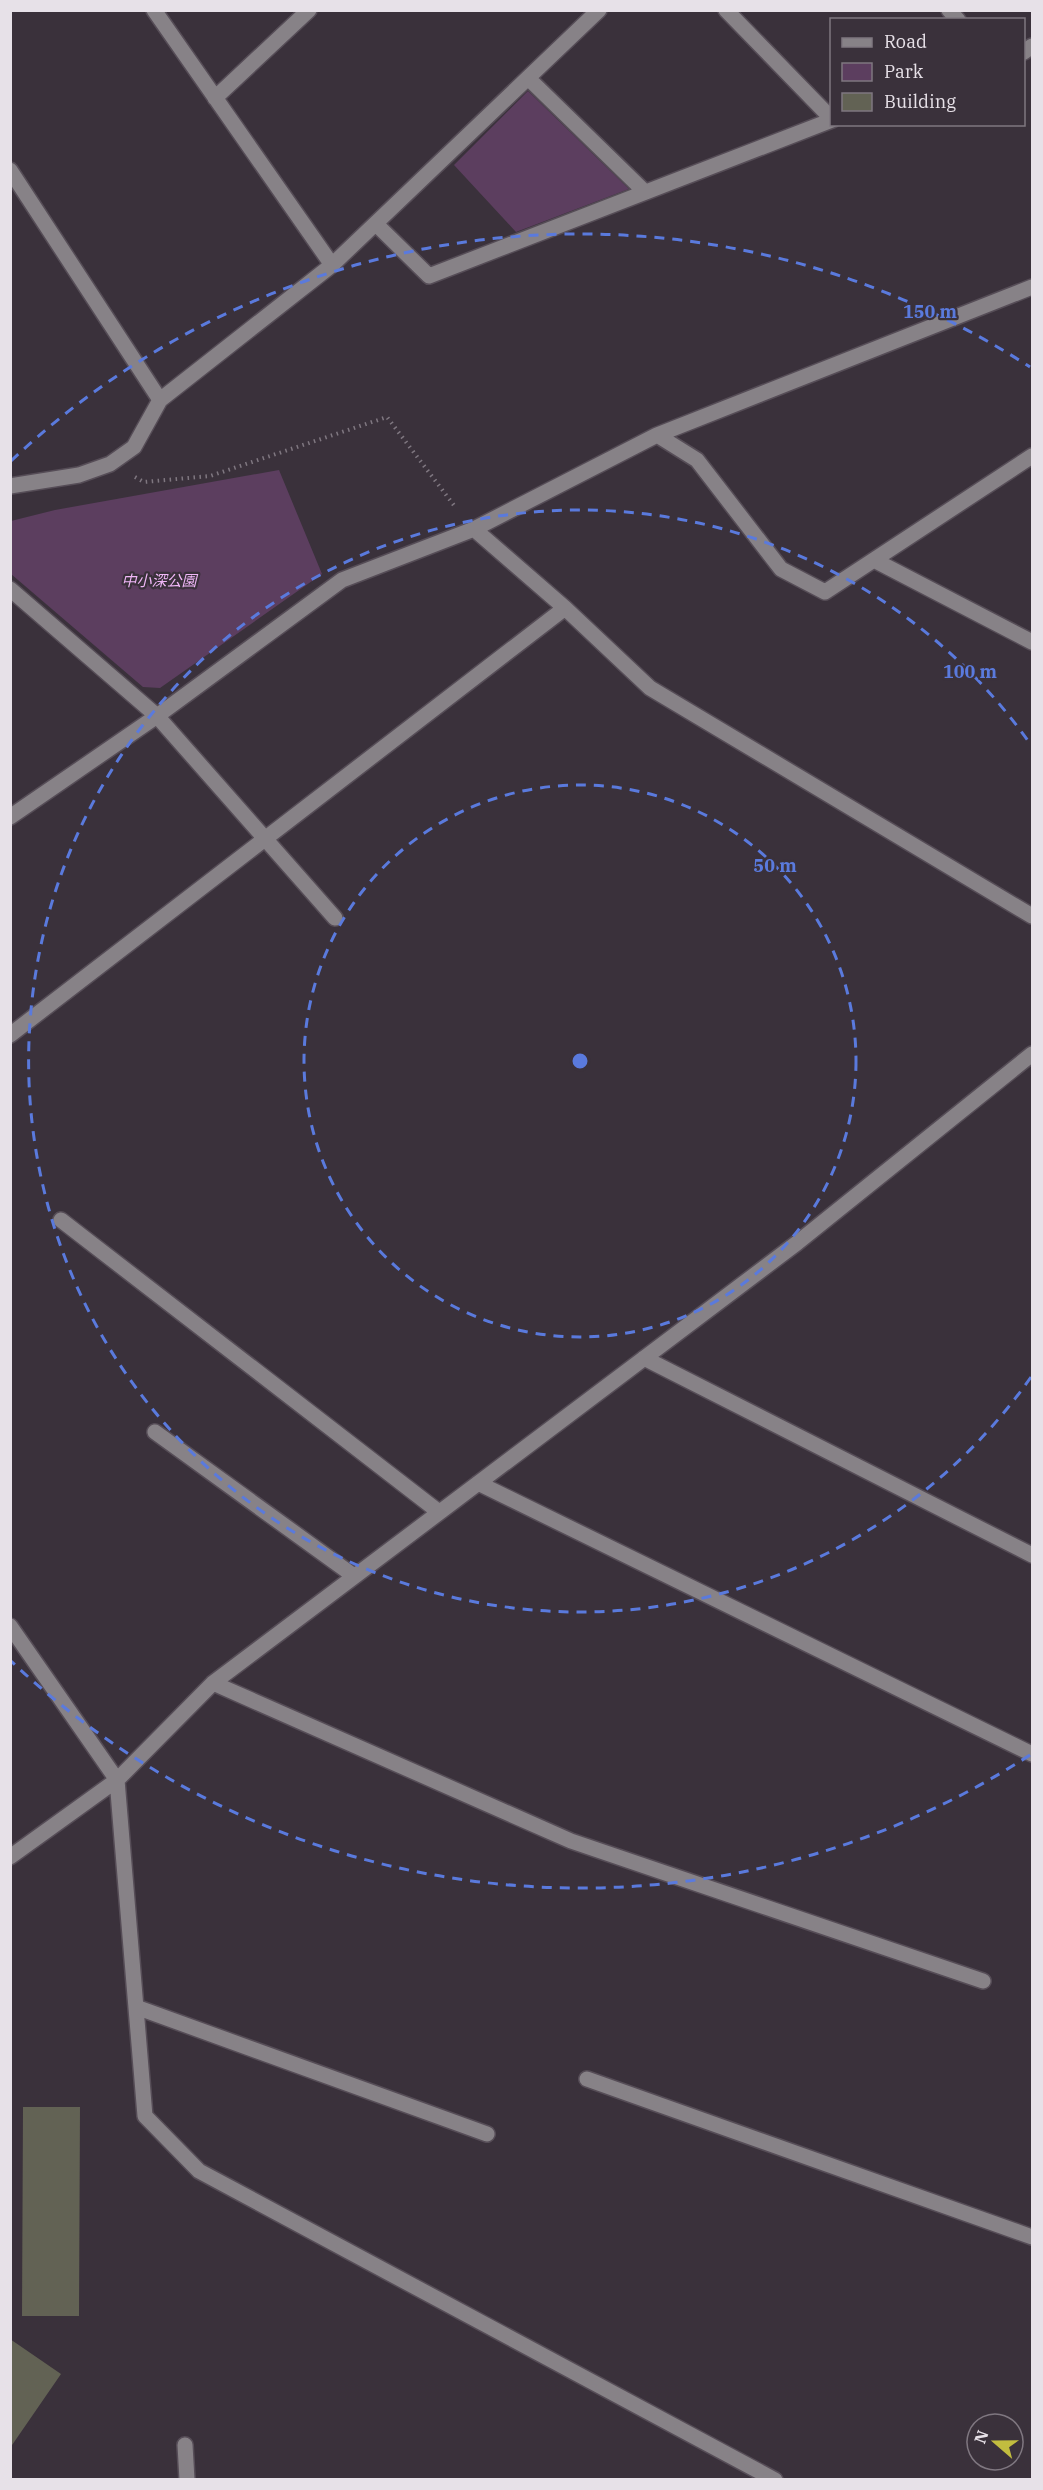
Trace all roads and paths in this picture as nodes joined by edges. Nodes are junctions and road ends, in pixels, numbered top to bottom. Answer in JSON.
{"nodes":[{"id":1,"x":154,"y":10,"type":"edge"},
{"id":2,"x":309,"y":10,"type":"edge"},
{"id":3,"x":599,"y":10,"type":"edge"},
{"id":4,"x":726,"y":10,"type":"edge"},
{"id":5,"x":528,"y":78,"type":"junction"},
{"id":6,"x":215,"y":98,"type":"junction"},
{"id":7,"x":830,"y":118,"type":"edge"},
{"id":8,"x":830,"y":119,"type":"edge"},
{"id":9,"x":10,"y":170,"type":"edge"},
{"id":10,"x":645,"y":192,"type":"junction"},
{"id":11,"x":376,"y":224,"type":"junction"},
{"id":12,"x":332,"y":266,"type":"junction"},
{"id":13,"x":1032,"y":287,"type":"edge"},
{"id":14,"x":160,"y":400,"type":"junction"},
{"id":15,"x":657,"y":435,"type":"junction"},
{"id":16,"x":1032,"y":456,"type":"edge"},
{"id":17,"x":110,"y":464,"type":"junction"},
{"id":18,"x":10,"y":486,"type":"edge"},
{"id":19,"x":444,"y":494,"type":"dead end"},
{"id":20,"x":474,"y":529,"type":"junction"},
{"id":21,"x":874,"y":560,"type":"junction"},
{"id":22,"x":10,"y":589,"type":"edge"},
{"id":23,"x":565,"y":608,"type":"junction"},
{"id":24,"x":1032,"y":642,"type":"edge"},
{"id":25,"x":158,"y":716,"type":"junction"},
{"id":26,"x":10,"y":817,"type":"edge"},
{"id":27,"x":265,"y":838,"type":"junction"},
{"id":28,"x":1032,"y":916,"type":"edge"},
{"id":29,"x":335,"y":918,"type":"dead end"},
{"id":30,"x":10,"y":1035,"type":"edge"},
{"id":31,"x":1032,"y":1054,"type":"edge"},
{"id":32,"x":61,"y":1220,"type":"dead end"},
{"id":33,"x":644,"y":1358,"type":"junction"},
{"id":34,"x":155,"y":1432,"type":"dead end"},
{"id":35,"x":478,"y":1483,"type":"junction"},
{"id":36,"x":439,"y":1512,"type":"junction"},
{"id":37,"x":1032,"y":1555,"type":"edge"},
{"id":38,"x":354,"y":1576,"type":"junction"},
{"id":39,"x":10,"y":1626,"type":"edge"},
{"id":40,"x":213,"y":1683,"type":"junction"},
{"id":41,"x":1032,"y":1754,"type":"edge"},
{"id":42,"x":117,"y":1779,"type":"junction"},
{"id":43,"x":10,"y":1857,"type":"edge"},
{"id":44,"x":983,"y":1981,"type":"dead end"},
{"id":45,"x":136,"y":2007,"type":"junction"},
{"id":46,"x":587,"y":2079,"type":"dead end"},
{"id":47,"x":487,"y":2134,"type":"dead end"},
{"id":48,"x":1032,"y":2237,"type":"edge"},
{"id":49,"x":185,"y":2445,"type":"dead end"},
{"id":50,"x":187,"y":2480,"type":"edge"},
{"id":51,"x":775,"y":2480,"type":"edge"}],
"edges":[{"from":1,"to":6,"type":"street"},
{"from":2,"to":6,"type":"street"},
{"from":3,"to":5,"type":"street"},
{"from":4,"to":7,"type":"street"},
{"from":5,"to":10,"type":"street"},
{"from":5,"to":11,"type":"street"},
{"from":6,"to":12,"type":"street"},
{"from":8,"to":10,"type":"street"},
{"from":9,"to":14,"type":"street"},
{"from":10,"to":11,"type":"street"},
{"from":11,"to":12,"type":"street"},
{"from":12,"to":14,"type":"street"},
{"from":13,"to":15,"type":"street"},
{"from":14,"to":17,"type":"street"},
{"from":15,"to":20,"type":"street"},
{"from":15,"to":21,"type":"street"},
{"from":16,"to":21,"type":"street"},
{"from":17,"to":18,"type":"street"},
{"from":17,"to":19,"type":"path"},
{"from":20,"to":23,"type":"street"},
{"from":20,"to":25,"type":"street"},
{"from":21,"to":24,"type":"street"},
{"from":22,"to":25,"type":"street"},
{"from":23,"to":27,"type":"street"},
{"from":23,"to":28,"type":"street"},
{"from":25,"to":26,"type":"street"},
{"from":25,"to":27,"type":"street"},
{"from":27,"to":29,"type":"street"},
{"from":27,"to":30,"type":"street"},
{"from":31,"to":33,"type":"street"},
{"from":32,"to":36,"type":"street"},
{"from":33,"to":35,"type":"street"},
{"from":33,"to":37,"type":"street"},
{"from":34,"to":38,"type":"street"},
{"from":35,"to":36,"type":"street"},
{"from":35,"to":41,"type":"street"},
{"from":36,"to":38,"type":"street"},
{"from":38,"to":40,"type":"street"},
{"from":39,"to":42,"type":"street"},
{"from":40,"to":42,"type":"street"},
{"from":40,"to":44,"type":"street"},
{"from":42,"to":43,"type":"street"},
{"from":42,"to":45,"type":"street"},
{"from":45,"to":47,"type":"street"},
{"from":45,"to":51,"type":"street"},
{"from":46,"to":48,"type":"street"},
{"from":49,"to":50,"type":"street"}]}
